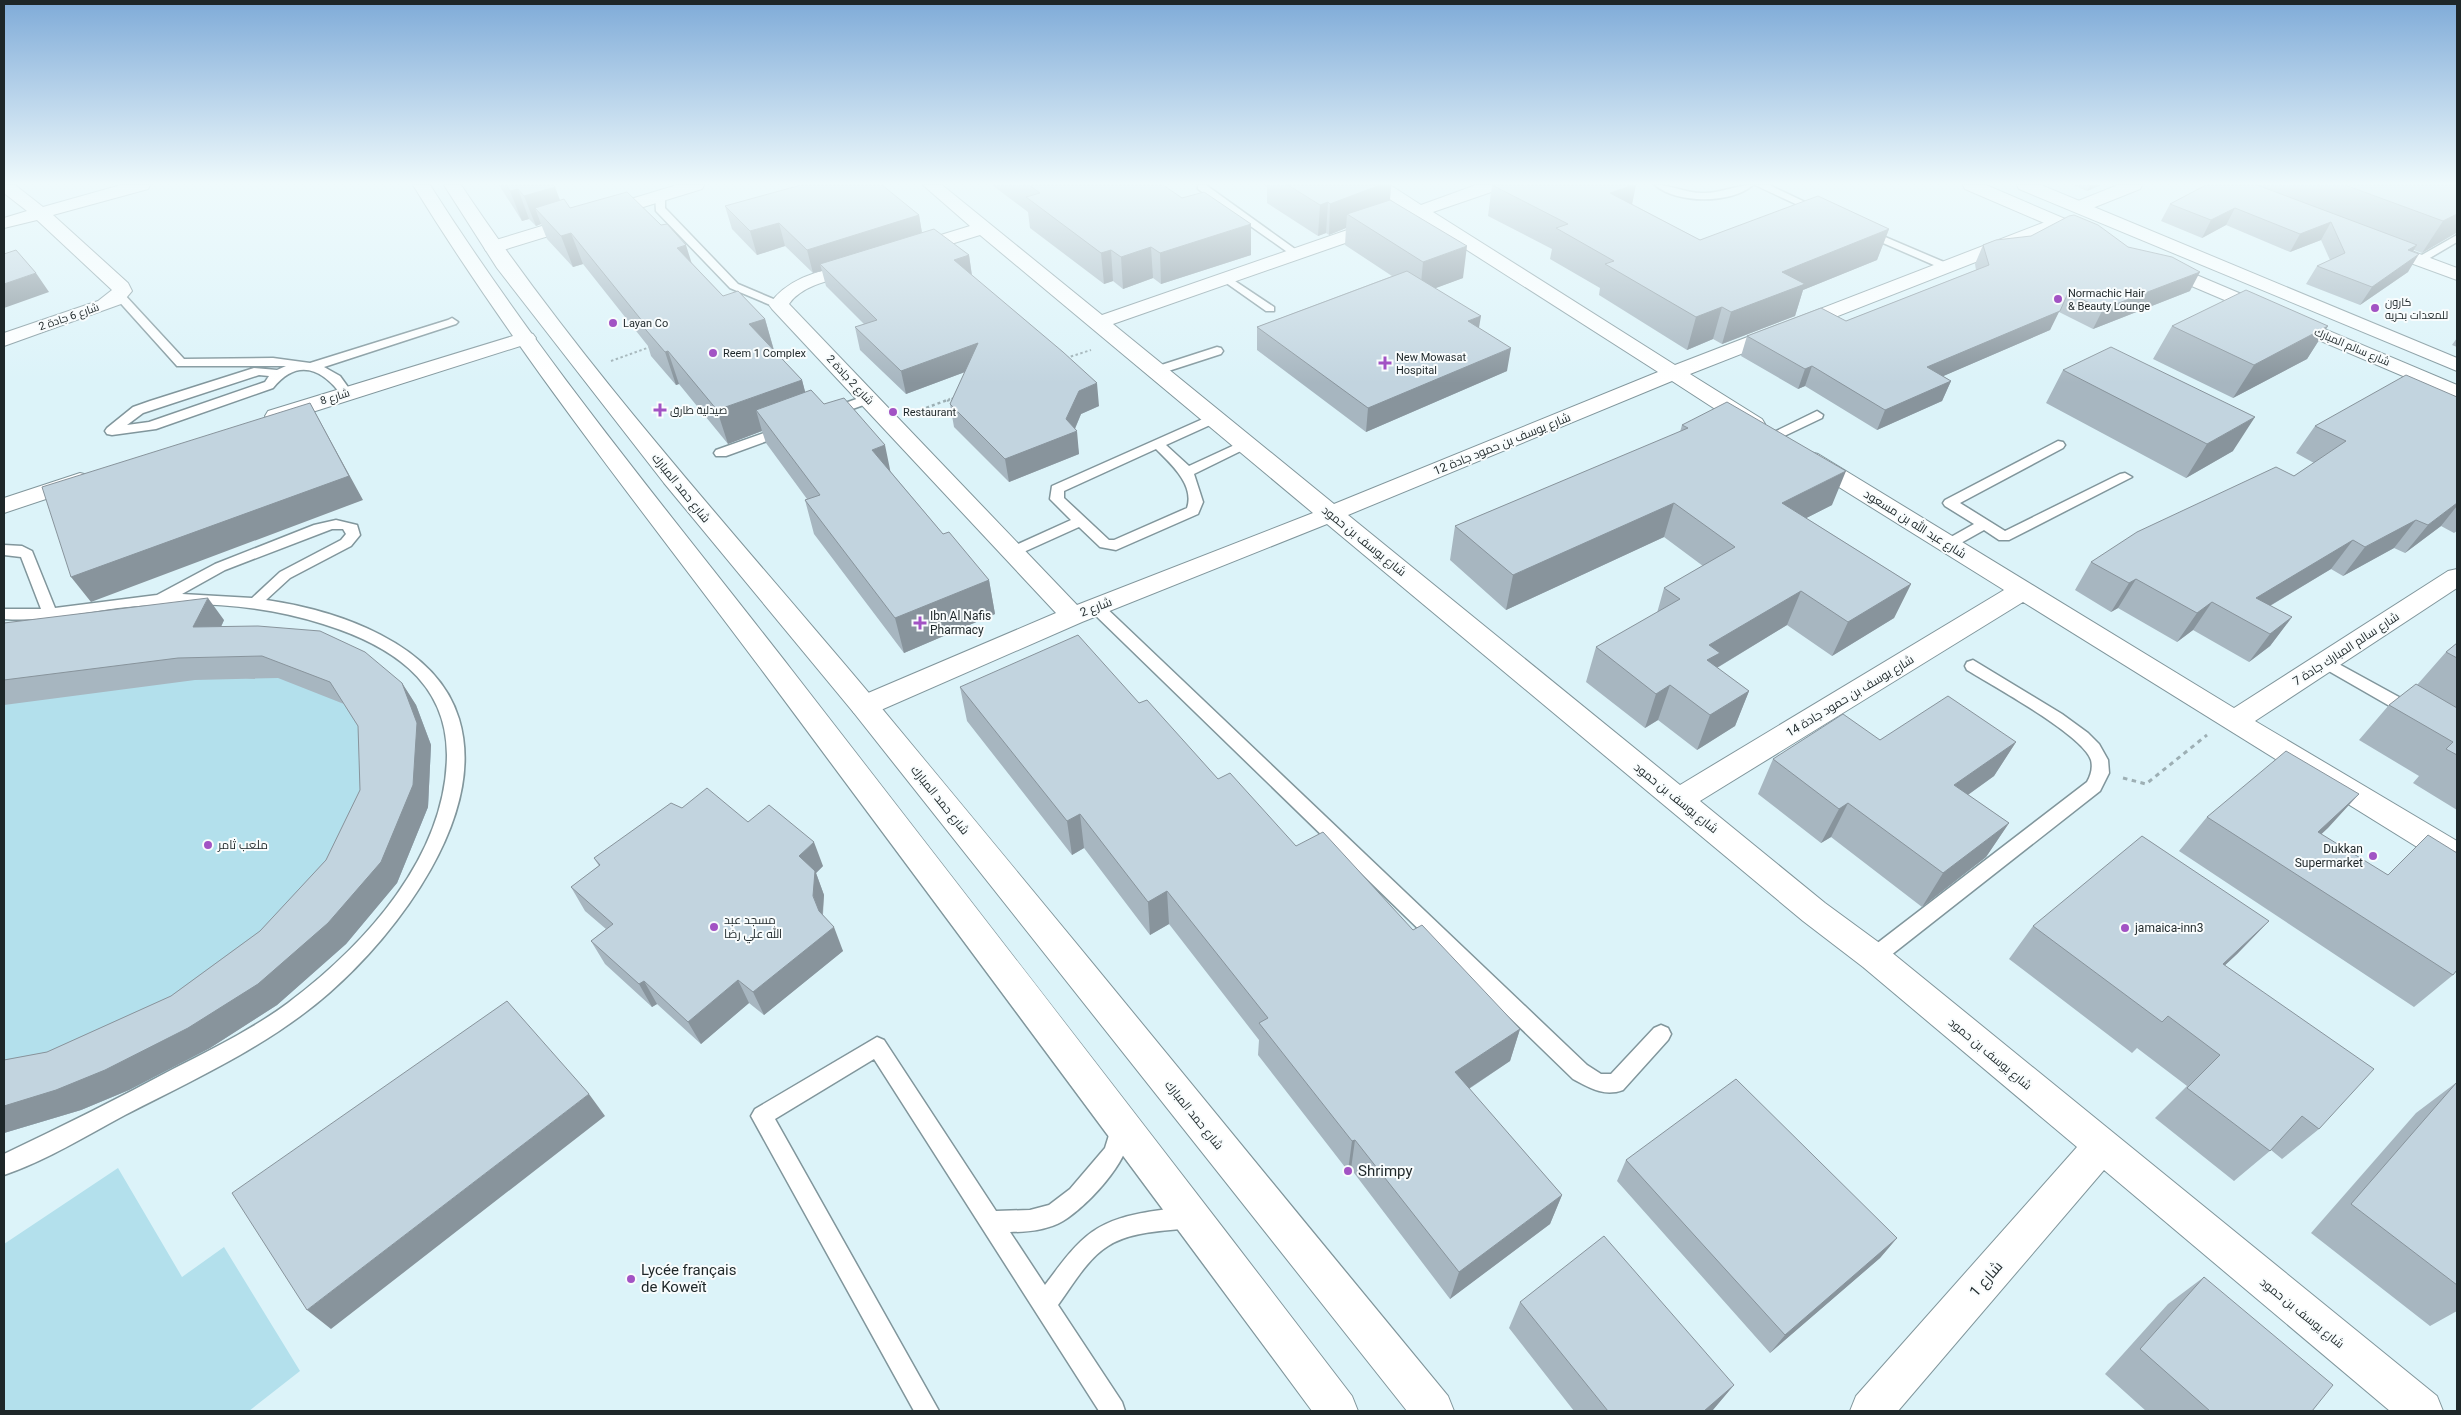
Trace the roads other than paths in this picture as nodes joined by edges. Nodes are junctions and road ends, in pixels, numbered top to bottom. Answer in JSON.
{"nodes":[{"id":1,"x":81,"y":251,"type":"edge"},
{"id":2,"x":462,"y":251,"type":"edge"},
{"id":3,"x":495,"y":251,"type":"edge"},
{"id":4,"x":700,"y":251,"type":"edge"},
{"id":5,"x":908,"y":251,"type":"edge"},
{"id":6,"x":1010,"y":251,"type":"edge"},
{"id":7,"x":1293,"y":251,"type":"edge"},
{"id":8,"x":1306,"y":251,"type":"edge"},
{"id":9,"x":1480,"y":251,"type":"edge"},
{"id":10,"x":1911,"y":251,"type":"edge"},
{"id":11,"x":1988,"y":251,"type":"edge"},
{"id":12,"x":2185,"y":251,"type":"edge"},
{"id":13,"x":2395,"y":251,"type":"edge"},
{"id":14,"x":2434,"y":251,"type":"edge"},
{"id":15,"x":1297,"y":254,"type":"junction"},
{"id":16,"x":2141,"y":257,"type":"edge"},
{"id":17,"x":2419,"y":260,"type":"junction"},
{"id":18,"x":1947,"y":267,"type":"junction"},
{"id":19,"x":2457,"y":274,"type":"edge"},
{"id":20,"x":1226,"y":278,"type":"junction"},
{"id":21,"x":2283,"y":292,"type":"junction"},
{"id":22,"x":119,"y":295,"type":"junction"},
{"id":23,"x":2250,"y":303,"type":"junction"},
{"id":24,"x":779,"y":305,"type":"junction"},
{"id":25,"x":1270,"y":309,"type":"dead end"},
{"id":26,"x":2350,"y":320,"type":"junction"},
{"id":27,"x":452,"y":322,"type":"dead end"},
{"id":28,"x":1108,"y":331,"type":"junction"},
{"id":29,"x":2321,"y":334,"type":"junction"},
{"id":30,"x":526,"y":338,"type":"junction"},
{"id":31,"x":4,"y":340,"type":"edge"},
{"id":32,"x":1217,"y":351,"type":"dead end"},
{"id":33,"x":307,"y":365,"type":"junction"},
{"id":34,"x":2457,"y":366,"type":"edge"},
{"id":35,"x":1156,"y":371,"type":"junction"},
{"id":36,"x":1674,"y":373,"type":"junction"},
{"id":37,"x":278,"y":374,"type":"junction"},
{"id":38,"x":2457,"y":393,"type":"edge"},
{"id":39,"x":347,"y":394,"type":"junction"},
{"id":40,"x":868,"y":399,"type":"junction"},
{"id":41,"x":1817,"y":415,"type":"dead end"},
{"id":42,"x":822,"y":416,"type":"edge"},
{"id":43,"x":1214,"y":418,"type":"junction"},
{"id":44,"x":255,"y":422,"type":"edge"},
{"id":45,"x":794,"y":426,"type":"edge"},
{"id":46,"x":1773,"y":436,"type":"junction"},
{"id":47,"x":1158,"y":444,"type":"junction"},
{"id":48,"x":1246,"y":445,"type":"junction"},
{"id":49,"x":2058,"y":445,"type":"dead end"},
{"id":50,"x":721,"y":452,"type":"dead end"},
{"id":51,"x":1187,"y":472,"type":"junction"},
{"id":52,"x":97,"y":475,"type":"edge"},
{"id":53,"x":2125,"y":477,"type":"dead end"},
{"id":54,"x":4,"y":506,"type":"edge"},
{"id":55,"x":1332,"y":514,"type":"junction"},
{"id":56,"x":1080,"y":521,"type":"junction"},
{"id":57,"x":1984,"y":524,"type":"junction"},
{"id":58,"x":1948,"y":545,"type":"junction"},
{"id":59,"x":4,"y":550,"type":"edge"},
{"id":60,"x":1012,"y":552,"type":"junction"},
{"id":61,"x":2457,"y":577,"type":"edge"},
{"id":62,"x":2022,"y":591,"type":"junction"},
{"id":63,"x":160,"y":600,"type":"junction"},
{"id":64,"x":255,"y":604,"type":"junction"},
{"id":65,"x":1085,"y":611,"type":"junction"},
{"id":66,"x":4,"y":614,"type":"edge"},
{"id":67,"x":50,"y":614,"type":"junction"},
{"id":68,"x":2326,"y":662,"type":"junction"},
{"id":69,"x":1973,"y":666,"type":"dead end"},
{"id":70,"x":864,"y":706,"type":"junction"},
{"id":71,"x":2424,"y":718,"type":"edge"},
{"id":72,"x":2231,"y":720,"type":"junction"},
{"id":73,"x":1679,"y":800,"type":"junction"},
{"id":74,"x":2457,"y":856,"type":"edge"},
{"id":75,"x":1874,"y":957,"type":"junction"},
{"id":76,"x":1661,"y":1034,"type":"dead end"},
{"id":77,"x":1122,"y":1124,"type":"junction"},
{"id":78,"x":2101,"y":1147,"type":"junction"},
{"id":79,"x":4,"y":1165,"type":"edge"},
{"id":80,"x":1191,"y":1217,"type":"junction"},
{"id":81,"x":991,"y":1222,"type":"junction"},
{"id":82,"x":1044,"y":1305,"type":"junction"},
{"id":83,"x":927,"y":1411,"type":"edge"},
{"id":84,"x":1113,"y":1411,"type":"edge"},
{"id":85,"x":1337,"y":1411,"type":"edge"},
{"id":86,"x":1434,"y":1411,"type":"edge"},
{"id":87,"x":1871,"y":1411,"type":"edge"},
{"id":88,"x":2422,"y":1411,"type":"edge"}],
"edges":[{"from":1,"to":22,"type":"street"},
{"from":2,"to":30,"type":"street"},
{"from":3,"to":70,"type":"street","name":"شارع حمد المبارك"},
{"from":4,"to":24,"type":"lane"},
{"from":5,"to":24,"type":"street"},
{"from":6,"to":28,"type":"street","name":"شارع يوسف بن حمود"},
{"from":7,"to":15,"type":"lane"},
{"from":8,"to":15,"type":"street"},
{"from":9,"to":36,"type":"street","name":"شارع عبد الله بن مسعود"},
{"from":10,"to":18,"type":"lane"},
{"from":11,"to":18,"type":"street","name":"شارع يوسف بن حمود جادة 12"},
{"from":12,"to":21,"type":"street","name":"شارع سالم المبارك"},
{"from":13,"to":17,"type":"street"},
{"from":14,"to":17,"type":"lane"},
{"from":15,"to":20,"type":"street"},
{"from":16,"to":23,"type":"street","name":"شارع سالم المبارك"},
{"from":17,"to":19,"type":"street"},
{"from":18,"to":36,"type":"street","name":"شارع يوسف بن حمود جادة 12"},
{"from":20,"to":25,"type":"lane"},
{"from":20,"to":28,"type":"street"},
{"from":21,"to":23,"type":"street"},
{"from":21,"to":26,"type":"street","name":"شارع سالم المبارك"},
{"from":22,"to":31,"type":"street","name":"شارع 6 جادة 2"},
{"from":22,"to":33,"type":"lane"},
{"from":23,"to":29,"type":"street","name":"شارع سالم المبارك"},
{"from":24,"to":40,"type":"street","name":"شارع 2 جادة 2"},
{"from":26,"to":29,"type":"street"},
{"from":26,"to":34,"type":"street","name":"شارع سالم المبارك"},
{"from":27,"to":33,"type":"lane"},
{"from":28,"to":35,"type":"street","name":"شارع يوسف بن حمود"},
{"from":29,"to":38,"type":"street","name":"شارع سالم المبارك"},
{"from":30,"to":39,"type":"street","name":"شارع 8"},
{"from":30,"to":77,"type":"street"},
{"from":32,"to":35,"type":"lane"},
{"from":33,"to":37,"type":"lane"},
{"from":33,"to":39,"type":"lane"},
{"from":35,"to":43,"type":"street","name":"شارع يوسف بن حمود"},
{"from":36,"to":46,"type":"street","name":"شارع عبد الله بن مسعود"},
{"from":36,"to":55,"type":"street","name":"شارع يوسف بن حمود جادة 12"},
{"from":37,"to":37,"type":"lane"},
{"from":39,"to":44,"type":"street","name":"شارع 8"},
{"from":40,"to":42,"type":"lane"},
{"from":40,"to":60,"type":"street","name":"شارع 2 جادة 2"},
{"from":41,"to":46,"type":"lane"},
{"from":43,"to":47,"type":"lane"},
{"from":43,"to":48,"type":"street","name":"شارع يوسف بن حمود"},
{"from":45,"to":50,"type":"lane"},
{"from":46,"to":58,"type":"street","name":"شارع عبد الله بن مسعود"},
{"from":47,"to":51,"type":"lane"},
{"from":47,"to":56,"type":"lane"},
{"from":48,"to":51,"type":"lane"},
{"from":48,"to":55,"type":"street","name":"شارع يوسف بن حمود"},
{"from":49,"to":57,"type":"lane"},
{"from":51,"to":56,"type":"lane"},
{"from":52,"to":54,"type":"street"},
{"from":53,"to":57,"type":"lane"},
{"from":55,"to":65,"type":"street","name":"شارع 2"},
{"from":55,"to":73,"type":"street","name":"شارع يوسف بن حمود"},
{"from":56,"to":60,"type":"lane"},
{"from":57,"to":58,"type":"lane"},
{"from":58,"to":62,"type":"street","name":"شارع عبد الله بن مسعود"},
{"from":59,"to":67,"type":"lane"},
{"from":60,"to":65,"type":"street","name":"شارع 2 جادة 2"},
{"from":61,"to":68,"type":"street","name":"شارع سالم المبارك جادة 7"},
{"from":62,"to":72,"type":"street","name":"شارع عبد الله بن مسعود"},
{"from":62,"to":73,"type":"street","name":"شارع يوسف بن حمود جادة 14"},
{"from":63,"to":64,"type":"lane"},
{"from":63,"to":64,"type":"lane"},
{"from":63,"to":67,"type":"lane"},
{"from":64,"to":79,"type":"lane"},
{"from":65,"to":70,"type":"street","name":"شارع 2"},
{"from":65,"to":76,"type":"lane"},
{"from":66,"to":67,"type":"lane"},
{"from":68,"to":71,"type":"lane"},
{"from":68,"to":72,"type":"street","name":"شارع سالم المبارك جادة 7"},
{"from":69,"to":75,"type":"lane"},
{"from":70,"to":86,"type":"street","name":"شارع حمد المبارك"},
{"from":72,"to":74,"type":"street","name":"شارع عبد الله بن مسعود"},
{"from":73,"to":75,"type":"street","name":"شارع يوسف بن حمود"},
{"from":75,"to":78,"type":"street","name":"شارع يوسف بن حمود"},
{"from":77,"to":80,"type":"street"},
{"from":77,"to":81,"type":"lane"},
{"from":78,"to":87,"type":"street","name":"شارع 1"},
{"from":78,"to":88,"type":"street","name":"شارع يوسف بن حمود"},
{"from":80,"to":82,"type":"lane"},
{"from":80,"to":85,"type":"street"},
{"from":81,"to":82,"type":"lane"},
{"from":81,"to":83,"type":"lane"},
{"from":82,"to":84,"type":"lane"}]}
